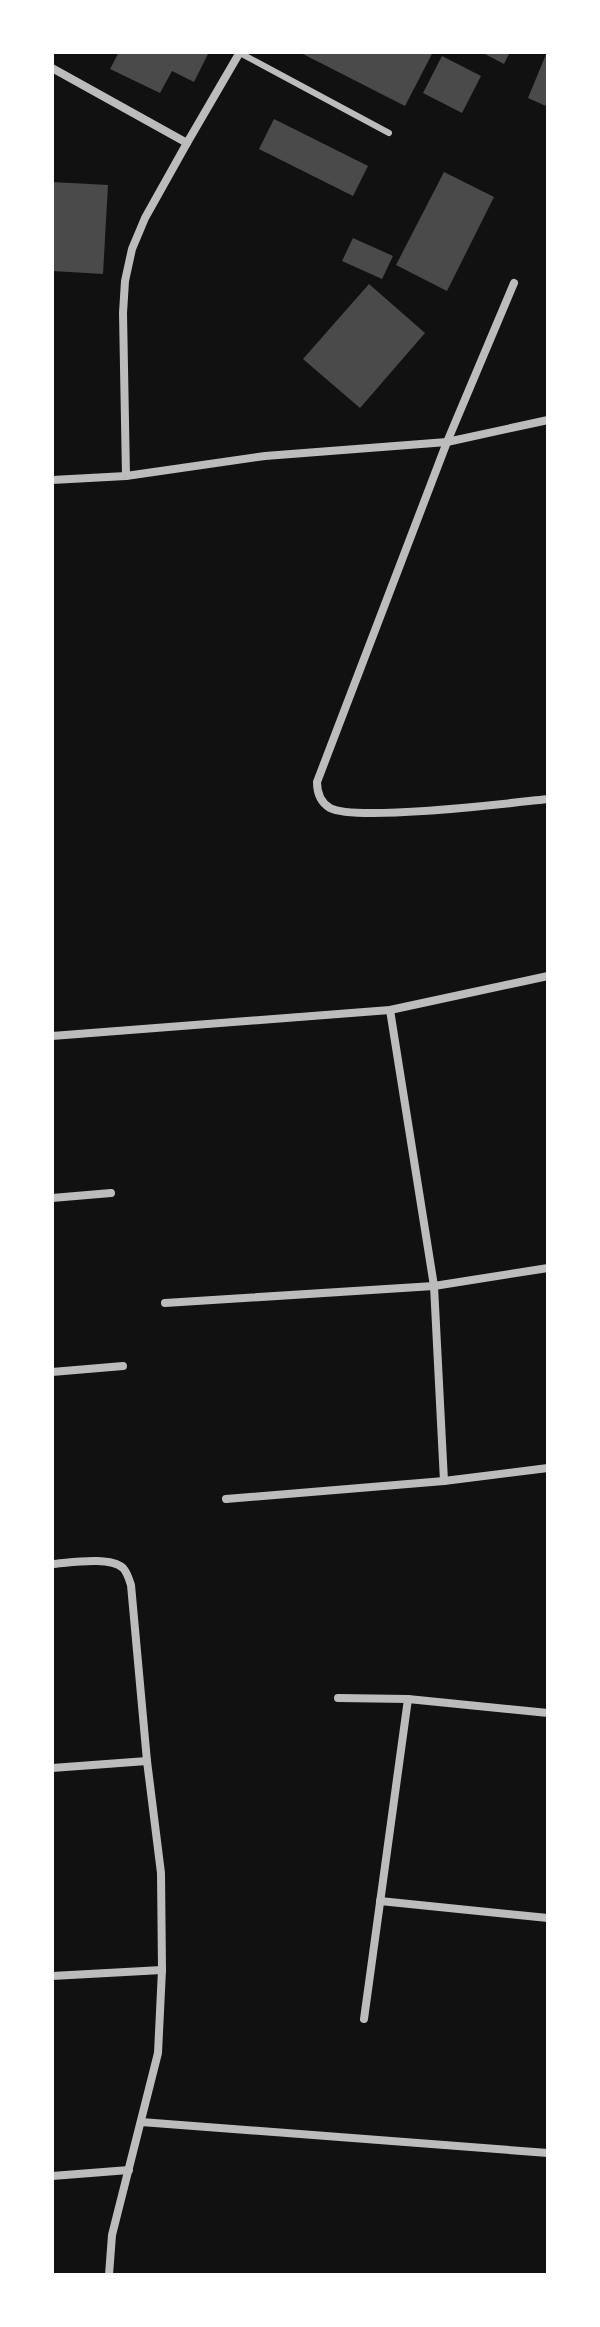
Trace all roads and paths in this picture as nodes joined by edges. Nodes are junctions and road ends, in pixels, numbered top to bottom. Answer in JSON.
{"nodes":[{"id":1,"x":240,"y":52,"type":"edge"},
{"id":2,"x":52,"y":68,"type":"edge"},
{"id":3,"x":389,"y":133,"type":"dead end"},
{"id":4,"x":187,"y":143,"type":"junction"},
{"id":5,"x":514,"y":283,"type":"dead end"},
{"id":6,"x":548,"y":420,"type":"edge"},
{"id":7,"x":447,"y":442,"type":"junction"},
{"id":8,"x":126,"y":476,"type":"junction"},
{"id":9,"x":52,"y":480,"type":"edge"},
{"id":10,"x":548,"y":799,"type":"edge"},
{"id":11,"x":548,"y":976,"type":"edge"},
{"id":12,"x":390,"y":1010,"type":"junction"},
{"id":13,"x":52,"y":1036,"type":"edge"},
{"id":14,"x":111,"y":1193,"type":"dead end"},
{"id":15,"x":52,"y":1198,"type":"edge"},
{"id":16,"x":548,"y":1268,"type":"edge"},
{"id":17,"x":434,"y":1286,"type":"junction"},
{"id":18,"x":165,"y":1303,"type":"dead end"},
{"id":19,"x":123,"y":1366,"type":"dead end"},
{"id":20,"x":52,"y":1372,"type":"edge"},
{"id":21,"x":548,"y":1468,"type":"edge"},
{"id":22,"x":444,"y":1481,"type":"junction"},
{"id":23,"x":226,"y":1499,"type":"dead end"},
{"id":24,"x":52,"y":1564,"type":"edge"},
{"id":25,"x":338,"y":1698,"type":"dead end"},
{"id":26,"x":408,"y":1699,"type":"junction"},
{"id":27,"x":548,"y":1713,"type":"edge"},
{"id":28,"x":147,"y":1761,"type":"junction"},
{"id":29,"x":52,"y":1768,"type":"edge"},
{"id":30,"x":380,"y":1901,"type":"junction"},
{"id":31,"x":548,"y":1918,"type":"edge"},
{"id":32,"x":162,"y":1970,"type":"junction"},
{"id":33,"x":52,"y":1976,"type":"edge"},
{"id":34,"x":364,"y":2019,"type":"dead end"},
{"id":35,"x":141,"y":2122,"type":"junction"},
{"id":36,"x":548,"y":2153,"type":"edge"},
{"id":37,"x":129,"y":2170,"type":"junction"},
{"id":38,"x":52,"y":2176,"type":"edge"},
{"id":39,"x":109,"y":2275,"type":"edge"}],
"edges":[{"from":1,"to":3,"type":"lane"},
{"from":1,"to":4,"type":"street"},
{"from":2,"to":4,"type":"street"},
{"from":4,"to":8,"type":"street"},
{"from":5,"to":7,"type":"street"},
{"from":6,"to":7,"type":"street"},
{"from":7,"to":8,"type":"street"},
{"from":7,"to":10,"type":"street"},
{"from":8,"to":9,"type":"street"},
{"from":11,"to":12,"type":"street"},
{"from":12,"to":13,"type":"street"},
{"from":12,"to":17,"type":"street"},
{"from":14,"to":15,"type":"street"},
{"from":16,"to":17,"type":"street"},
{"from":17,"to":18,"type":"street"},
{"from":17,"to":22,"type":"street"},
{"from":19,"to":20,"type":"street"},
{"from":21,"to":22,"type":"street"},
{"from":22,"to":23,"type":"street"},
{"from":24,"to":28,"type":"street"},
{"from":25,"to":26,"type":"street"},
{"from":26,"to":27,"type":"street"},
{"from":26,"to":30,"type":"street"},
{"from":28,"to":29,"type":"street"},
{"from":28,"to":32,"type":"street"},
{"from":30,"to":31,"type":"street"},
{"from":30,"to":34,"type":"street"},
{"from":32,"to":33,"type":"street"},
{"from":32,"to":35,"type":"street"},
{"from":35,"to":36,"type":"street"},
{"from":35,"to":37,"type":"street"},
{"from":37,"to":38,"type":"street"},
{"from":37,"to":39,"type":"street"}]}
